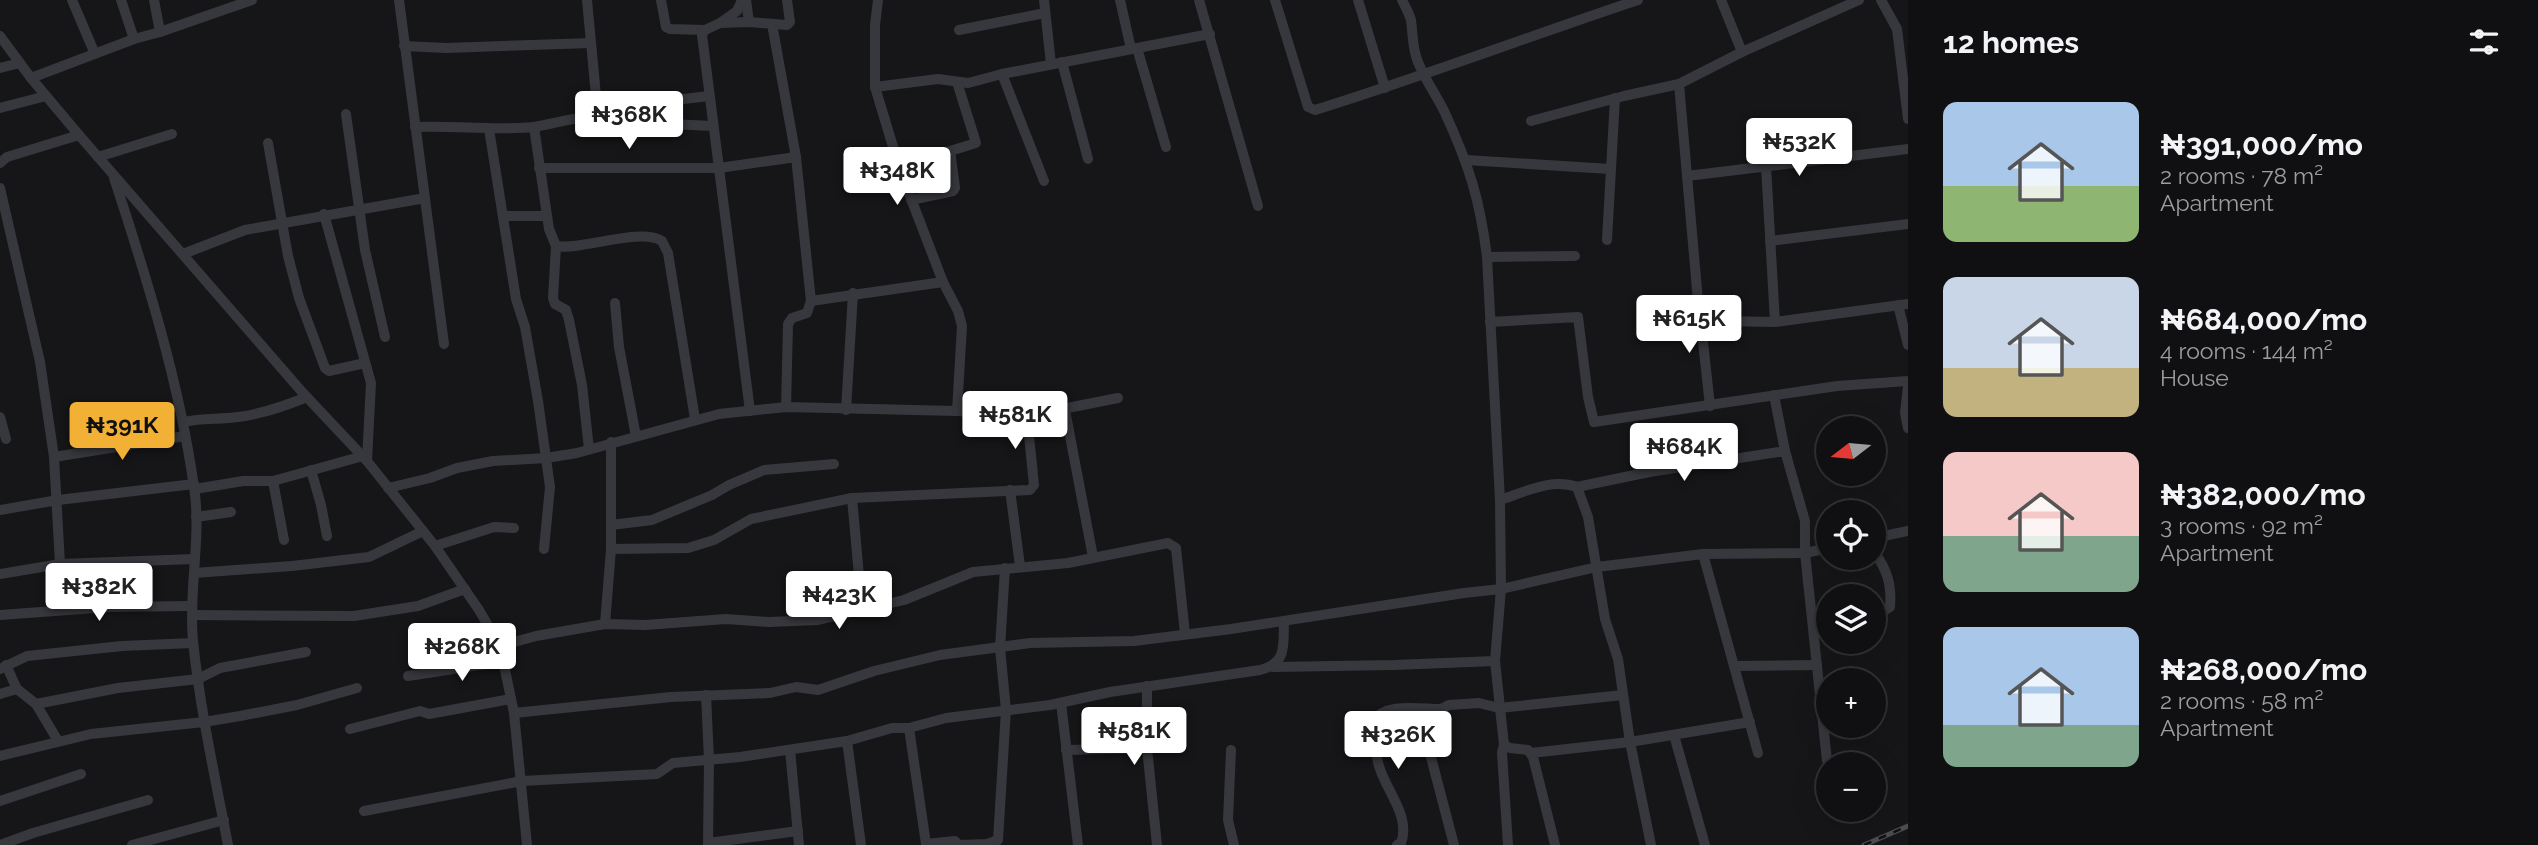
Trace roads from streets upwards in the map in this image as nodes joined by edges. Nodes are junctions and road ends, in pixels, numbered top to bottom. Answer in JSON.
{"nodes":[{"id":1,"x":72,"y":0,"type":"edge"},
{"id":2,"x":121,"y":0,"type":"edge"},
{"id":3,"x":154,"y":0,"type":"edge"},
{"id":4,"x":399,"y":0,"type":"edge"},
{"id":5,"x":587,"y":0,"type":"edge"},
{"id":6,"x":661,"y":0,"type":"edge"},
{"id":7,"x":744,"y":0,"type":"edge"},
{"id":8,"x":788,"y":0,"type":"edge"},
{"id":9,"x":878,"y":0,"type":"edge"},
{"id":10,"x":1044,"y":0,"type":"edge"},
{"id":11,"x":1120,"y":0,"type":"edge"},
{"id":12,"x":1199,"y":0,"type":"edge"},
{"id":13,"x":1276,"y":0,"type":"edge"},
{"id":14,"x":1358,"y":0,"type":"edge"},
{"id":15,"x":1402,"y":0,"type":"edge"},
{"id":16,"x":1638,"y":0,"type":"edge"},
{"id":17,"x":1721,"y":0,"type":"edge"},
{"id":18,"x":1859,"y":0,"type":"edge"},
{"id":19,"x":1881,"y":0,"type":"edge"},
{"id":20,"x":250,"y":1,"type":"edge"},
{"id":21,"x":1045,"y":13,"type":"junction"},
{"id":22,"x":749,"y":22,"type":"junction"},
{"id":23,"x":720,"y":23,"type":"junction"},
{"id":24,"x":772,"y":24,"type":"junction"},
{"id":25,"x":705,"y":30,"type":"junction"},
{"id":26,"x":959,"y":30,"type":"dead end"},
{"id":27,"x":160,"y":32,"type":"junction"},
{"id":28,"x":1210,"y":34,"type":"junction"},
{"id":29,"x":0,"y":36,"type":"edge"},
{"id":30,"x":134,"y":39,"type":"junction"},
{"id":31,"x":591,"y":43,"type":"junction"},
{"id":32,"x":404,"y":46,"type":"junction"},
{"id":33,"x":1134,"y":49,"type":"junction"},
{"id":34,"x":1742,"y":52,"type":"junction"},
{"id":35,"x":94,"y":54,"type":"junction"},
{"id":36,"x":20,"y":63,"type":"junction"},
{"id":37,"x":1056,"y":63,"type":"junction"},
{"id":38,"x":0,"y":68,"type":"edge"},
{"id":39,"x":1002,"y":74,"type":"junction"},
{"id":40,"x":1424,"y":76,"type":"junction"},
{"id":41,"x":31,"y":78,"type":"junction"},
{"id":42,"x":957,"y":82,"type":"junction"},
{"id":43,"x":1679,"y":84,"type":"junction"},
{"id":44,"x":875,"y":87,"type":"junction"},
{"id":45,"x":1385,"y":88,"type":"junction"},
{"id":46,"x":46,"y":96,"type":"junction"},
{"id":47,"x":709,"y":96,"type":"junction"},
{"id":48,"x":1615,"y":98,"type":"junction"},
{"id":49,"x":658,"y":102,"type":"dead end"},
{"id":50,"x":0,"y":107,"type":"edge"},
{"id":51,"x":346,"y":114,"type":"dead end"},
{"id":52,"x":597,"y":117,"type":"junction"},
{"id":53,"x":1908,"y":119,"type":"edge"},
{"id":54,"x":1531,"y":121,"type":"dead end"},
{"id":55,"x":712,"y":126,"type":"junction"},
{"id":56,"x":415,"y":127,"type":"junction"},
{"id":57,"x":534,"y":127,"type":"junction"},
{"id":58,"x":489,"y":128,"type":"junction"},
{"id":59,"x":172,"y":134,"type":"dead end"},
{"id":60,"x":79,"y":135,"type":"junction"},
{"id":61,"x":268,"y":144,"type":"dead end"},
{"id":62,"x":1166,"y":146,"type":"dead end"},
{"id":63,"x":1908,"y":149,"type":"edge"},
{"id":64,"x":97,"y":157,"type":"junction"},
{"id":65,"x":796,"y":157,"type":"junction"},
{"id":66,"x":1088,"y":159,"type":"dead end"},
{"id":67,"x":1466,"y":160,"type":"junction"},
{"id":68,"x":0,"y":163,"type":"edge"},
{"id":69,"x":1766,"y":166,"type":"junction"},
{"id":70,"x":539,"y":168,"type":"junction"},
{"id":71,"x":719,"y":168,"type":"junction"},
{"id":72,"x":1610,"y":169,"type":"junction"},
{"id":73,"x":112,"y":172,"type":"junction"},
{"id":74,"x":1687,"y":176,"type":"junction"},
{"id":75,"x":1044,"y":181,"type":"dead end"},
{"id":76,"x":0,"y":188,"type":"edge"},
{"id":77,"x":425,"y":198,"type":"junction"},
{"id":78,"x":911,"y":201,"type":"junction"},
{"id":79,"x":1258,"y":206,"type":"dead end"},
{"id":80,"x":359,"y":208,"type":"junction"},
{"id":81,"x":324,"y":214,"type":"junction"},
{"id":82,"x":505,"y":216,"type":"junction"},
{"id":83,"x":547,"y":216,"type":"junction"},
{"id":84,"x":282,"y":224,"type":"junction"},
{"id":85,"x":1908,"y":224,"type":"edge"},
{"id":86,"x":1607,"y":240,"type":"dead end"},
{"id":87,"x":1770,"y":241,"type":"junction"},
{"id":88,"x":556,"y":246,"type":"junction"},
{"id":89,"x":183,"y":254,"type":"junction"},
{"id":90,"x":1576,"y":256,"type":"dead end"},
{"id":91,"x":1487,"y":257,"type":"junction"},
{"id":92,"x":943,"y":282,"type":"junction"},
{"id":93,"x":853,"y":293,"type":"junction"},
{"id":94,"x":811,"y":301,"type":"junction"},
{"id":95,"x":1698,"y":301,"type":"junction"},
{"id":96,"x":615,"y":303,"type":"dead end"},
{"id":97,"x":1903,"y":304,"type":"edge"},
{"id":98,"x":1490,"y":322,"type":"junction"},
{"id":99,"x":1775,"y":322,"type":"junction"},
{"id":100,"x":385,"y":337,"type":"dead end"},
{"id":101,"x":444,"y":344,"type":"dead end"},
{"id":102,"x":1908,"y":345,"type":"edge"},
{"id":103,"x":365,"y":363,"type":"junction"},
{"id":104,"x":1908,"y":383,"type":"edge"},
{"id":105,"x":1774,"y":395,"type":"junction"},
{"id":106,"x":307,"y":397,"type":"junction"},
{"id":107,"x":1118,"y":398,"type":"dead end"},
{"id":108,"x":1710,"y":406,"type":"junction"},
{"id":109,"x":786,"y":407,"type":"junction"},
{"id":110,"x":846,"y":410,"type":"junction"},
{"id":111,"x":1065,"y":410,"type":"junction"},
{"id":112,"x":750,"y":411,"type":"junction"},
{"id":113,"x":957,"y":411,"type":"junction"},
{"id":114,"x":1027,"y":416,"type":"junction"},
{"id":115,"x":0,"y":417,"type":"edge"},
{"id":116,"x":695,"y":419,"type":"junction"},
{"id":117,"x":184,"y":422,"type":"junction"},
{"id":118,"x":1908,"y":428,"type":"edge"},
{"id":119,"x":186,"y":436,"type":"junction"},
{"id":120,"x":636,"y":436,"type":"junction"},
{"id":121,"x":6,"y":439,"type":"dead end"},
{"id":122,"x":611,"y":442,"type":"junction"},
{"id":123,"x":589,"y":449,"type":"junction"},
{"id":124,"x":1785,"y":451,"type":"junction"},
{"id":125,"x":54,"y":457,"type":"junction"},
{"id":126,"x":546,"y":458,"type":"junction"},
{"id":127,"x":365,"y":459,"type":"junction"},
{"id":128,"x":834,"y":464,"type":"dead end"},
{"id":129,"x":311,"y":470,"type":"junction"},
{"id":130,"x":273,"y":481,"type":"junction"},
{"id":131,"x":194,"y":487,"type":"junction"},
{"id":132,"x":1577,"y":487,"type":"junction"},
{"id":133,"x":388,"y":488,"type":"junction"},
{"id":134,"x":1010,"y":490,"type":"junction"},
{"id":135,"x":852,"y":498,"type":"junction"},
{"id":136,"x":58,"y":500,"type":"junction"},
{"id":137,"x":1500,"y":500,"type":"junction"},
{"id":138,"x":0,"y":510,"type":"edge"},
{"id":139,"x":231,"y":512,"type":"dead end"},
{"id":140,"x":196,"y":517,"type":"junction"},
{"id":141,"x":611,"y":524,"type":"junction"},
{"id":142,"x":514,"y":528,"type":"dead end"},
{"id":143,"x":423,"y":531,"type":"junction"},
{"id":144,"x":1908,"y":531,"type":"edge"},
{"id":145,"x":1886,"y":536,"type":"edge"},
{"id":146,"x":327,"y":537,"type":"dead end"},
{"id":147,"x":284,"y":540,"type":"dead end"},
{"id":148,"x":435,"y":546,"type":"junction"},
{"id":149,"x":544,"y":549,"type":"dead end"},
{"id":150,"x":611,"y":549,"type":"junction"},
{"id":151,"x":1816,"y":551,"type":"edge"},
{"id":152,"x":1805,"y":553,"type":"junction"},
{"id":153,"x":1703,"y":554,"type":"junction"},
{"id":154,"x":1093,"y":557,"type":"junction"},
{"id":155,"x":194,"y":559,"type":"junction"},
{"id":156,"x":60,"y":564,"type":"junction"},
{"id":157,"x":1020,"y":566,"type":"junction"},
{"id":158,"x":1597,"y":567,"type":"junction"},
{"id":159,"x":1005,"y":568,"type":"junction"},
{"id":160,"x":1886,"y":570,"type":"edge"},
{"id":161,"x":194,"y":573,"type":"junction"},
{"id":162,"x":0,"y":574,"type":"edge"},
{"id":163,"x":465,"y":589,"type":"junction"},
{"id":164,"x":1502,"y":589,"type":"junction"},
{"id":165,"x":862,"y":609,"type":"junction"},
{"id":166,"x":192,"y":610,"type":"junction"},
{"id":167,"x":1886,"y":610,"type":"edge"},
{"id":168,"x":0,"y":615,"type":"edge"},
{"id":169,"x":1284,"y":621,"type":"junction"},
{"id":170,"x":606,"y":624,"type":"junction"},
{"id":171,"x":1814,"y":630,"type":"joint"},
{"id":172,"x":1185,"y":634,"type":"junction"},
{"id":173,"x":193,"y":643,"type":"junction"},
{"id":174,"x":999,"y":648,"type":"junction"},
{"id":175,"x":501,"y":651,"type":"junction"},
{"id":176,"x":306,"y":652,"type":"dead end"},
{"id":177,"x":1495,"y":661,"type":"junction"},
{"id":178,"x":1817,"y":665,"type":"junction"},
{"id":179,"x":1734,"y":666,"type":"junction"},
{"id":180,"x":3,"y":667,"type":"edge"},
{"id":181,"x":1273,"y":667,"type":"junction"},
{"id":182,"x":408,"y":676,"type":"dead end"},
{"id":183,"x":198,"y":679,"type":"junction"},
{"id":184,"x":1147,"y":686,"type":"junction"},
{"id":185,"x":357,"y":688,"type":"dead end"},
{"id":186,"x":17,"y":689,"type":"junction"},
{"id":187,"x":0,"y":694,"type":"edge"},
{"id":188,"x":706,"y":695,"type":"junction"},
{"id":189,"x":1623,"y":695,"type":"junction"},
{"id":190,"x":511,"y":699,"type":"junction"},
{"id":191,"x":1061,"y":703,"type":"junction"},
{"id":192,"x":36,"y":705,"type":"junction"},
{"id":193,"x":1499,"y":708,"type":"junction"},
{"id":194,"x":1441,"y":709,"type":"junction"},
{"id":195,"x":1006,"y":710,"type":"junction"},
{"id":196,"x":514,"y":713,"type":"junction"},
{"id":197,"x":204,"y":722,"type":"junction"},
{"id":198,"x":1750,"y":722,"type":"junction"},
{"id":199,"x":909,"y":728,"type":"junction"},
{"id":200,"x":351,"y":729,"type":"dead end"},
{"id":201,"x":1674,"y":735,"type":"junction"},
{"id":202,"x":58,"y":740,"type":"junction"},
{"id":203,"x":847,"y":741,"type":"junction"},
{"id":204,"x":1630,"y":742,"type":"junction"},
{"id":205,"x":1504,"y":745,"type":"junction"},
{"id":206,"x":1147,"y":748,"type":"junction"},
{"id":207,"x":790,"y":750,"type":"junction"},
{"id":208,"x":1066,"y":750,"type":"junction"},
{"id":209,"x":1231,"y":750,"type":"dead end"},
{"id":210,"x":1826,"y":752,"type":"edge"},
{"id":211,"x":1531,"y":753,"type":"junction"},
{"id":212,"x":1758,"y":754,"type":"dead end"},
{"id":213,"x":0,"y":756,"type":"edge"},
{"id":214,"x":709,"y":760,"type":"junction"},
{"id":215,"x":82,"y":774,"type":"dead end"},
{"id":216,"x":522,"y":781,"type":"junction"},
{"id":217,"x":148,"y":800,"type":"dead end"},
{"id":218,"x":0,"y":801,"type":"edge"},
{"id":219,"x":364,"y":811,"type":"dead end"},
{"id":220,"x":224,"y":820,"type":"junction"},
{"id":221,"x":798,"y":831,"type":"junction"},
{"id":222,"x":708,"y":844,"type":"edge"},
{"id":223,"x":921,"y":844,"type":"edge"},
{"id":224,"x":1506,"y":844,"type":"edge"},
{"id":225,"x":0,"y":845,"type":"edge"},
{"id":226,"x":132,"y":845,"type":"edge"},
{"id":227,"x":228,"y":845,"type":"edge"},
{"id":228,"x":527,"y":845,"type":"edge"},
{"id":229,"x":799,"y":845,"type":"edge"},
{"id":230,"x":861,"y":845,"type":"edge"},
{"id":231,"x":1078,"y":845,"type":"edge"},
{"id":232,"x":1157,"y":845,"type":"edge"},
{"id":233,"x":1234,"y":845,"type":"edge"},
{"id":234,"x":1397,"y":845,"type":"edge"},
{"id":235,"x":1454,"y":845,"type":"edge"},
{"id":236,"x":1555,"y":845,"type":"edge"},
{"id":237,"x":1651,"y":845,"type":"edge"},
{"id":238,"x":1705,"y":845,"type":"edge"}],
"edges":[{"from":1,"to":35,"type":"street"},
{"from":2,"to":30,"type":"street"},
{"from":3,"to":27,"type":"street"},
{"from":4,"to":32,"type":"street"},
{"from":5,"to":31,"type":"street"},
{"from":6,"to":25,"type":"street"},
{"from":7,"to":22,"type":"street"},
{"from":7,"to":23,"type":"street"},
{"from":8,"to":24,"type":"street"},
{"from":9,"to":44,"type":"street"},
{"from":10,"to":21,"type":"street"},
{"from":11,"to":33,"type":"street"},
{"from":12,"to":28,"type":"street"},
{"from":13,"to":45,"type":"street"},
{"from":14,"to":45,"type":"street"},
{"from":15,"to":40,"type":"street"},
{"from":16,"to":40,"type":"street"},
{"from":17,"to":34,"type":"street"},
{"from":18,"to":34,"type":"street"},
{"from":19,"to":53,"type":"street"},
{"from":20,"to":27,"type":"street"},
{"from":21,"to":26,"type":"street"},
{"from":21,"to":37,"type":"street"},
{"from":22,"to":23,"type":"street"},
{"from":22,"to":24,"type":"street"},
{"from":23,"to":25,"type":"street"},
{"from":24,"to":65,"type":"street"},
{"from":25,"to":47,"type":"street"},
{"from":27,"to":30,"type":"street"},
{"from":28,"to":33,"type":"street"},
{"from":28,"to":79,"type":"street"},
{"from":29,"to":36,"type":"street"},
{"from":30,"to":35,"type":"street"},
{"from":31,"to":32,"type":"street"},
{"from":31,"to":52,"type":"street"},
{"from":32,"to":56,"type":"street"},
{"from":33,"to":37,"type":"street"},
{"from":33,"to":62,"type":"street"},
{"from":34,"to":43,"type":"street"},
{"from":35,"to":41,"type":"street"},
{"from":36,"to":38,"type":"street"},
{"from":36,"to":41,"type":"street"},
{"from":37,"to":39,"type":"street"},
{"from":37,"to":66,"type":"street"},
{"from":39,"to":42,"type":"street"},
{"from":39,"to":75,"type":"street"},
{"from":40,"to":45,"type":"street"},
{"from":40,"to":67,"type":"street"},
{"from":41,"to":46,"type":"street"},
{"from":42,"to":44,"type":"street"},
{"from":42,"to":78,"type":"street"},
{"from":43,"to":48,"type":"street"},
{"from":43,"to":74,"type":"street"},
{"from":44,"to":78,"type":"street"},
{"from":46,"to":50,"type":"street"},
{"from":46,"to":60,"type":"street"},
{"from":47,"to":49,"type":"street"},
{"from":47,"to":55,"type":"street"},
{"from":48,"to":54,"type":"street"},
{"from":48,"to":72,"type":"street"},
{"from":51,"to":80,"type":"street"},
{"from":52,"to":55,"type":"street"},
{"from":52,"to":57,"type":"street"},
{"from":55,"to":71,"type":"street"},
{"from":56,"to":58,"type":"street"},
{"from":56,"to":77,"type":"street"},
{"from":57,"to":58,"type":"street"},
{"from":57,"to":70,"type":"street"},
{"from":58,"to":82,"type":"street"},
{"from":59,"to":64,"type":"street"},
{"from":60,"to":64,"type":"street"},
{"from":60,"to":68,"type":"street"},
{"from":61,"to":84,"type":"street"},
{"from":63,"to":69,"type":"street"},
{"from":64,"to":73,"type":"street"},
{"from":65,"to":71,"type":"street"},
{"from":65,"to":94,"type":"street"},
{"from":67,"to":72,"type":"street"},
{"from":67,"to":91,"type":"street"},
{"from":69,"to":74,"type":"street"},
{"from":69,"to":87,"type":"street"},
{"from":70,"to":71,"type":"street"},
{"from":70,"to":83,"type":"street"},
{"from":71,"to":112,"type":"street"},
{"from":72,"to":86,"type":"street"},
{"from":73,"to":89,"type":"street"},
{"from":73,"to":117,"type":"street"},
{"from":74,"to":95,"type":"street"},
{"from":76,"to":125,"type":"street"},
{"from":77,"to":80,"type":"street"},
{"from":77,"to":101,"type":"street"},
{"from":78,"to":92,"type":"street"},
{"from":80,"to":81,"type":"street"},
{"from":80,"to":100,"type":"street"},
{"from":81,"to":84,"type":"street"},
{"from":81,"to":103,"type":"street"},
{"from":82,"to":83,"type":"street"},
{"from":82,"to":126,"type":"street"},
{"from":83,"to":88,"type":"street"},
{"from":84,"to":89,"type":"street"},
{"from":84,"to":103,"type":"street"},
{"from":85,"to":87,"type":"street"},
{"from":87,"to":99,"type":"street"},
{"from":88,"to":116,"type":"street"},
{"from":88,"to":123,"type":"street"},
{"from":89,"to":106,"type":"street"},
{"from":90,"to":91,"type":"street"},
{"from":91,"to":98,"type":"street"},
{"from":92,"to":93,"type":"street"},
{"from":92,"to":113,"type":"street"},
{"from":93,"to":94,"type":"street"},
{"from":93,"to":110,"type":"street"},
{"from":94,"to":109,"type":"street"},
{"from":95,"to":99,"type":"street"},
{"from":95,"to":108,"type":"street"},
{"from":96,"to":120,"type":"street"},
{"from":97,"to":99,"type":"street"},
{"from":97,"to":102,"type":"street"},
{"from":98,"to":108,"type":"street"},
{"from":98,"to":137,"type":"street"},
{"from":103,"to":127,"type":"street"},
{"from":104,"to":105,"type":"street"},
{"from":104,"to":118,"type":"street"},
{"from":105,"to":108,"type":"street"},
{"from":105,"to":124,"type":"street"},
{"from":106,"to":117,"type":"street"},
{"from":106,"to":127,"type":"street"},
{"from":107,"to":111,"type":"street"},
{"from":109,"to":110,"type":"street"},
{"from":109,"to":112,"type":"street"},
{"from":110,"to":113,"type":"street"},
{"from":111,"to":114,"type":"street"},
{"from":111,"to":154,"type":"street"},
{"from":112,"to":116,"type":"street"},
{"from":113,"to":114,"type":"street"},
{"from":114,"to":134,"type":"street"},
{"from":115,"to":121,"type":"street"},
{"from":116,"to":120,"type":"street"},
{"from":117,"to":119,"type":"street"},
{"from":119,"to":125,"type":"street"},
{"from":119,"to":131,"type":"street"},
{"from":120,"to":122,"type":"street"},
{"from":122,"to":123,"type":"street"},
{"from":122,"to":141,"type":"street"},
{"from":123,"to":126,"type":"street"},
{"from":124,"to":132,"type":"street"},
{"from":124,"to":152,"type":"street"},
{"from":125,"to":136,"type":"street"},
{"from":126,"to":133,"type":"street"},
{"from":126,"to":149,"type":"street"},
{"from":127,"to":129,"type":"street"},
{"from":127,"to":133,"type":"street"},
{"from":128,"to":141,"type":"street"},
{"from":129,"to":130,"type":"street"},
{"from":129,"to":146,"type":"street"},
{"from":130,"to":131,"type":"street"},
{"from":130,"to":147,"type":"street"},
{"from":131,"to":136,"type":"street"},
{"from":131,"to":140,"type":"street"},
{"from":132,"to":137,"type":"street"},
{"from":132,"to":158,"type":"street"},
{"from":133,"to":143,"type":"street"},
{"from":134,"to":135,"type":"street"},
{"from":134,"to":157,"type":"street"},
{"from":135,"to":150,"type":"street"},
{"from":135,"to":165,"type":"street"},
{"from":136,"to":138,"type":"street"},
{"from":136,"to":156,"type":"street"},
{"from":137,"to":164,"type":"street"},
{"from":139,"to":140,"type":"street"},
{"from":140,"to":155,"type":"street"},
{"from":141,"to":150,"type":"street"},
{"from":142,"to":148,"type":"street"},
{"from":143,"to":148,"type":"street"},
{"from":143,"to":161,"type":"street"},
{"from":144,"to":145,"type":"street"},
{"from":148,"to":163,"type":"street"},
{"from":150,"to":170,"type":"street"},
{"from":151,"to":152,"type":"street"},
{"from":152,"to":153,"type":"street"},
{"from":152,"to":171,"type":"street"},
{"from":153,"to":158,"type":"street"},
{"from":153,"to":179,"type":"street"},
{"from":154,"to":157,"type":"street"},
{"from":154,"to":172,"type":"street"},
{"from":155,"to":156,"type":"street"},
{"from":155,"to":161,"type":"street"},
{"from":156,"to":162,"type":"street"},
{"from":157,"to":159,"type":"street"},
{"from":158,"to":164,"type":"street"},
{"from":158,"to":189,"type":"street"},
{"from":159,"to":165,"type":"street"},
{"from":159,"to":174,"type":"street"},
{"from":160,"to":167,"type":"street"},
{"from":161,"to":166,"type":"street"},
{"from":163,"to":166,"type":"street"},
{"from":163,"to":175,"type":"street"},
{"from":164,"to":169,"type":"street"},
{"from":164,"to":177,"type":"street"},
{"from":165,"to":170,"type":"street"},
{"from":166,"to":168,"type":"street"},
{"from":166,"to":173,"type":"street"},
{"from":169,"to":172,"type":"street"},
{"from":169,"to":181,"type":"street"},
{"from":170,"to":175,"type":"street"},
{"from":171,"to":178,"type":"street"},
{"from":172,"to":174,"type":"street"},
{"from":173,"to":180,"type":"street"},
{"from":173,"to":183,"type":"street"},
{"from":174,"to":188,"type":"street"},
{"from":174,"to":195,"type":"street"},
{"from":175,"to":182,"type":"street"},
{"from":175,"to":190,"type":"street"},
{"from":176,"to":183,"type":"street"},
{"from":177,"to":181,"type":"street"},
{"from":177,"to":193,"type":"street"},
{"from":178,"to":179,"type":"street"},
{"from":178,"to":210,"type":"street"},
{"from":179,"to":198,"type":"street"},
{"from":180,"to":186,"type":"street"},
{"from":181,"to":184,"type":"street"},
{"from":183,"to":192,"type":"street"},
{"from":183,"to":197,"type":"street"},
{"from":184,"to":191,"type":"street"},
{"from":184,"to":206,"type":"street"},
{"from":185,"to":197,"type":"street"},
{"from":186,"to":187,"type":"street"},
{"from":186,"to":192,"type":"street"},
{"from":188,"to":196,"type":"street"},
{"from":188,"to":214,"type":"street"},
{"from":189,"to":193,"type":"street"},
{"from":189,"to":204,"type":"street"},
{"from":190,"to":196,"type":"street"},
{"from":190,"to":200,"type":"street"},
{"from":191,"to":195,"type":"street"},
{"from":191,"to":208,"type":"street"},
{"from":192,"to":202,"type":"street"},
{"from":193,"to":194,"type":"street"},
{"from":193,"to":205,"type":"street"},
{"from":194,"to":234,"type":"street"},
{"from":194,"to":235,"type":"street"},
{"from":195,"to":199,"type":"street"},
{"from":195,"to":223,"type":"street"},
{"from":196,"to":216,"type":"street"},
{"from":197,"to":202,"type":"street"},
{"from":197,"to":220,"type":"street"},
{"from":198,"to":201,"type":"street"},
{"from":198,"to":212,"type":"street"},
{"from":199,"to":203,"type":"street"},
{"from":199,"to":223,"type":"street"},
{"from":201,"to":204,"type":"street"},
{"from":201,"to":238,"type":"street"},
{"from":202,"to":213,"type":"street"},
{"from":203,"to":207,"type":"street"},
{"from":203,"to":230,"type":"street"},
{"from":204,"to":211,"type":"street"},
{"from":204,"to":237,"type":"street"},
{"from":205,"to":211,"type":"street"},
{"from":205,"to":224,"type":"street"},
{"from":206,"to":208,"type":"street"},
{"from":206,"to":232,"type":"street"},
{"from":207,"to":214,"type":"street"},
{"from":207,"to":221,"type":"street"},
{"from":208,"to":231,"type":"street"},
{"from":209,"to":233,"type":"street"},
{"from":211,"to":236,"type":"street"},
{"from":214,"to":216,"type":"street"},
{"from":214,"to":222,"type":"street"},
{"from":215,"to":218,"type":"street"},
{"from":216,"to":219,"type":"street"},
{"from":216,"to":228,"type":"street"},
{"from":217,"to":225,"type":"street"},
{"from":220,"to":226,"type":"street"},
{"from":220,"to":227,"type":"street"},
{"from":221,"to":222,"type":"street"},
{"from":221,"to":229,"type":"street"}]}
